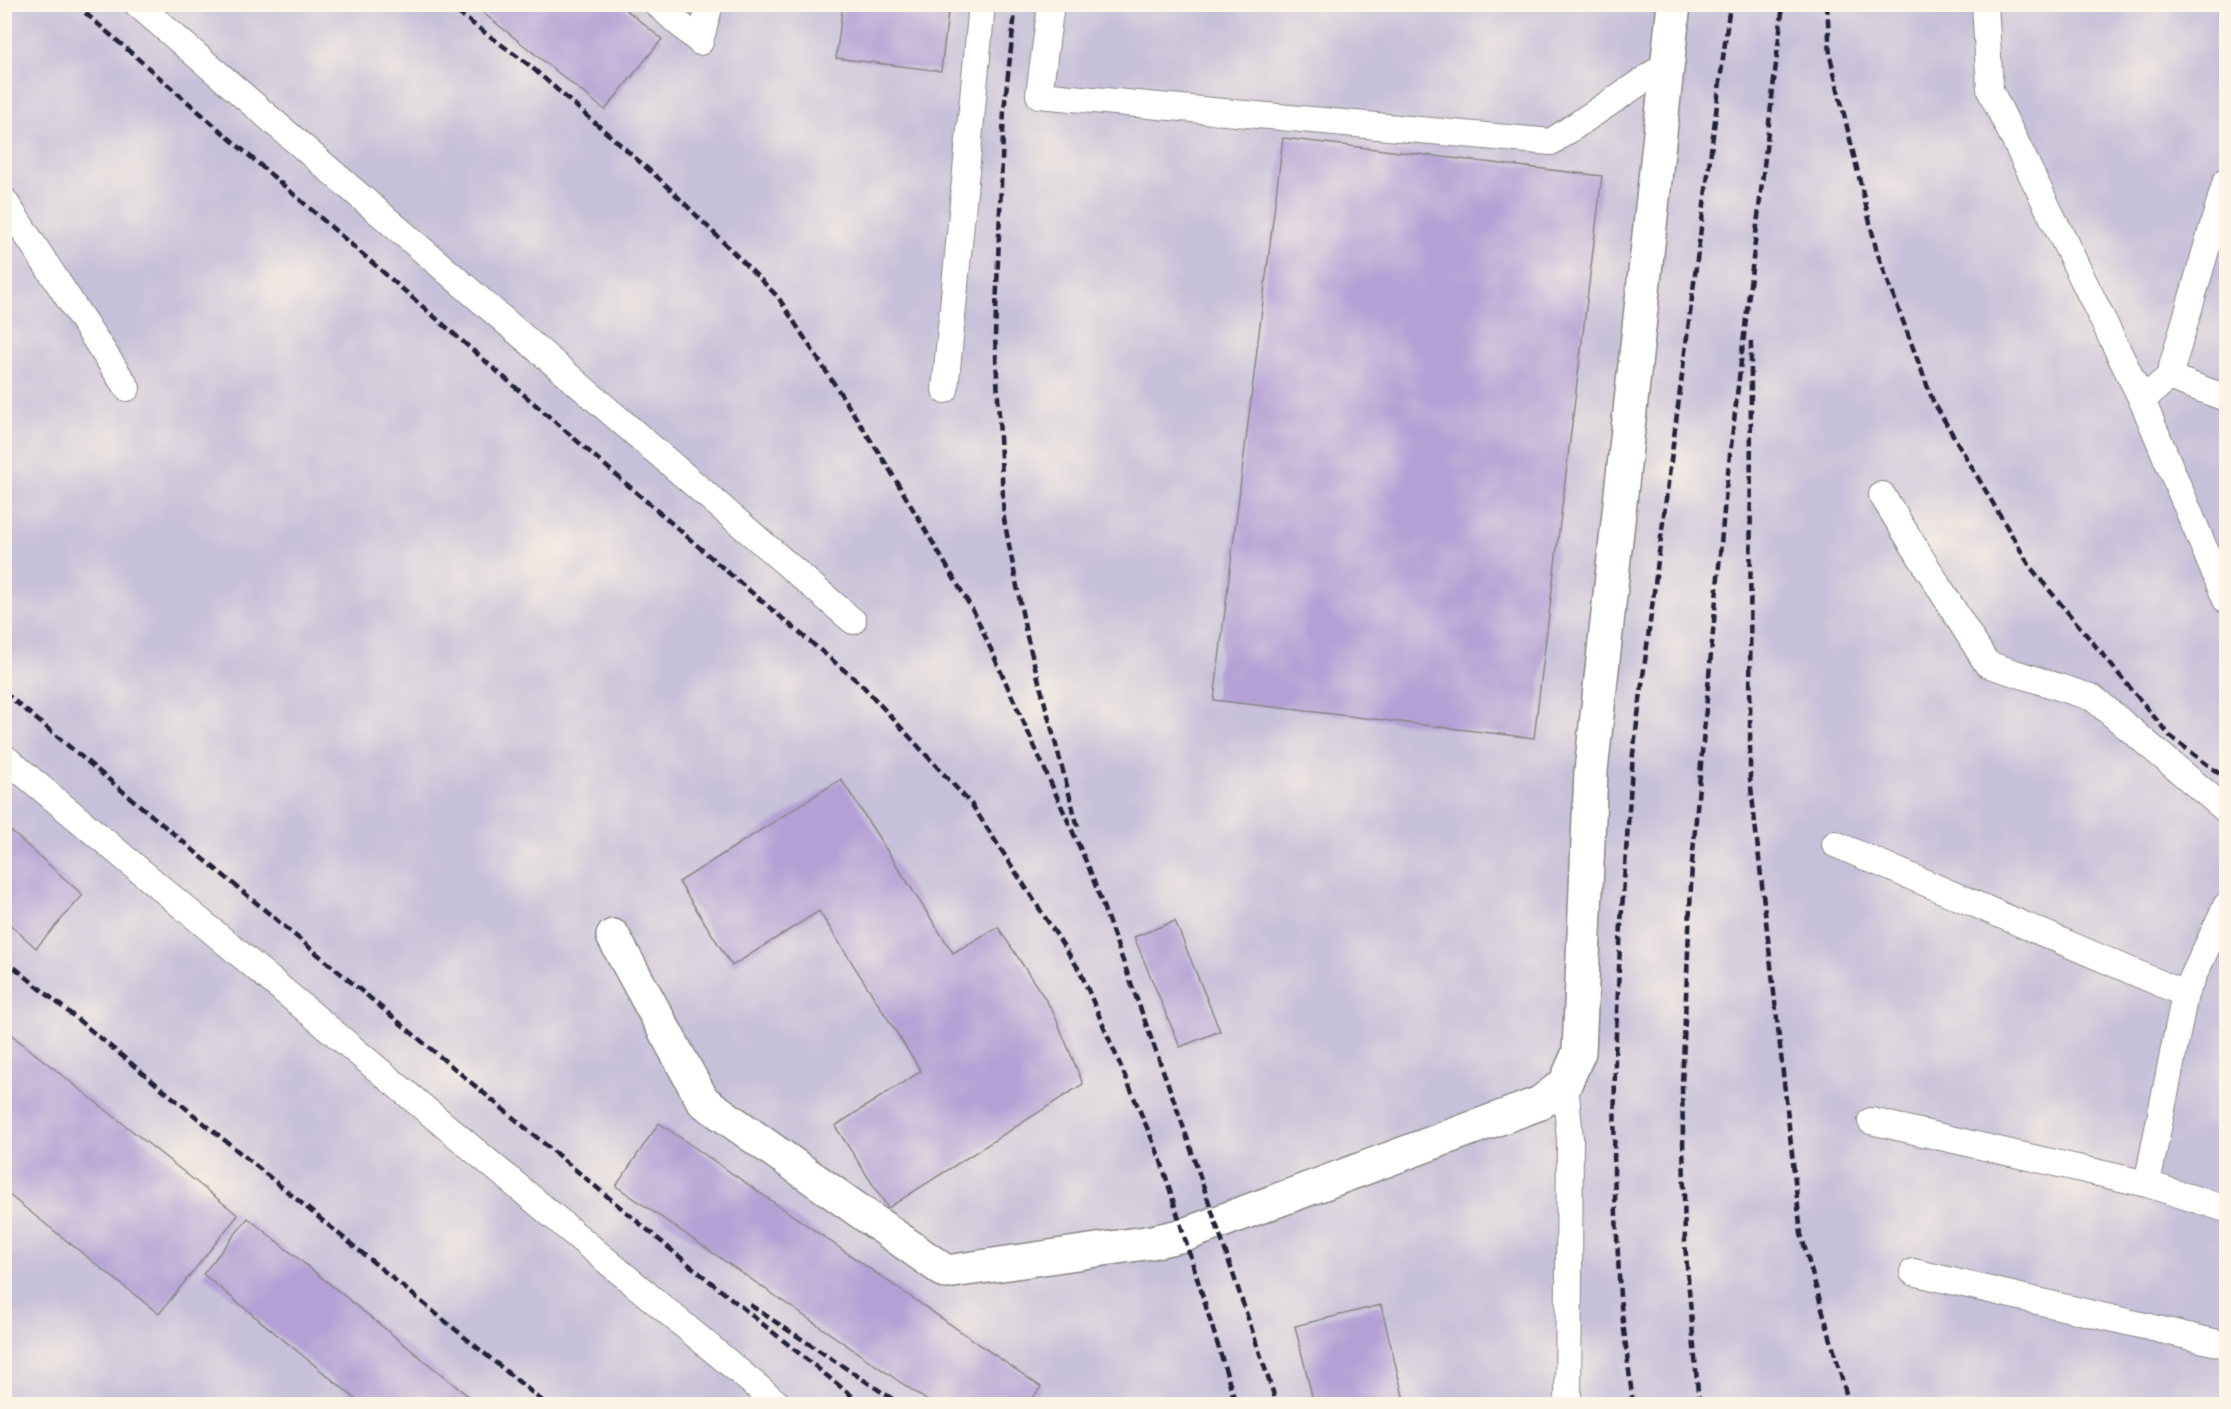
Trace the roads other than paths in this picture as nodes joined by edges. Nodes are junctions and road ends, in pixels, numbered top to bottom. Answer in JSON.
{"nodes":[{"id":1,"x":137,"y":4,"type":"edge"},
{"id":2,"x":657,"y":4,"type":"edge"},
{"id":3,"x":710,"y":4,"type":"edge"},
{"id":4,"x":982,"y":4,"type":"edge"},
{"id":5,"x":1051,"y":4,"type":"edge"},
{"id":6,"x":1674,"y":4,"type":"edge"},
{"id":7,"x":1985,"y":4,"type":"edge"},
{"id":8,"x":1666,"y":65,"type":"junction"},
{"id":9,"x":2226,"y":181,"type":"edge"},
{"id":10,"x":4,"y":200,"type":"edge"},
{"id":11,"x":2169,"y":377,"type":"junction"},
{"id":12,"x":127,"y":388,"type":"dead end"},
{"id":13,"x":945,"y":390,"type":"dead end"},
{"id":14,"x":2226,"y":398,"type":"edge"},
{"id":15,"x":2142,"y":400,"type":"junction"},
{"id":16,"x":1882,"y":495,"type":"dead end"},
{"id":17,"x":2226,"y":600,"type":"edge"},
{"id":18,"x":853,"y":621,"type":"dead end"},
{"id":19,"x":4,"y":757,"type":"edge"},
{"id":20,"x":2226,"y":810,"type":"edge"},
{"id":21,"x":1835,"y":844,"type":"dead end"},
{"id":22,"x":2226,"y":906,"type":"edge"},
{"id":23,"x":613,"y":936,"type":"dead end"},
{"id":24,"x":2185,"y":994,"type":"junction"},
{"id":25,"x":1565,"y":1084,"type":"junction"},
{"id":26,"x":1871,"y":1121,"type":"dead end"},
{"id":27,"x":2147,"y":1184,"type":"junction"},
{"id":28,"x":2226,"y":1209,"type":"edge"},
{"id":29,"x":1913,"y":1272,"type":"dead end"},
{"id":30,"x":2226,"y":1345,"type":"edge"},
{"id":31,"x":778,"y":1404,"type":"edge"},
{"id":32,"x":1568,"y":1404,"type":"edge"}],
"edges":[{"from":1,"to":18,"type":"lane"},
{"from":2,"to":3,"type":"lane"},
{"from":4,"to":13,"type":"lane"},
{"from":5,"to":8,"type":"lane"},
{"from":6,"to":8,"type":"street"},
{"from":7,"to":15,"type":"lane"},
{"from":8,"to":25,"type":"street"},
{"from":9,"to":11,"type":"lane"},
{"from":10,"to":12,"type":"lane"},
{"from":11,"to":14,"type":"lane"},
{"from":11,"to":15,"type":"lane"},
{"from":15,"to":17,"type":"lane"},
{"from":16,"to":20,"type":"lane"},
{"from":19,"to":31,"type":"lane"},
{"from":21,"to":24,"type":"lane"},
{"from":22,"to":24,"type":"lane"},
{"from":23,"to":25,"type":"street"},
{"from":24,"to":27,"type":"lane"},
{"from":25,"to":32,"type":"lane"},
{"from":26,"to":27,"type":"lane"},
{"from":27,"to":28,"type":"lane"},
{"from":29,"to":30,"type":"lane"}]}
